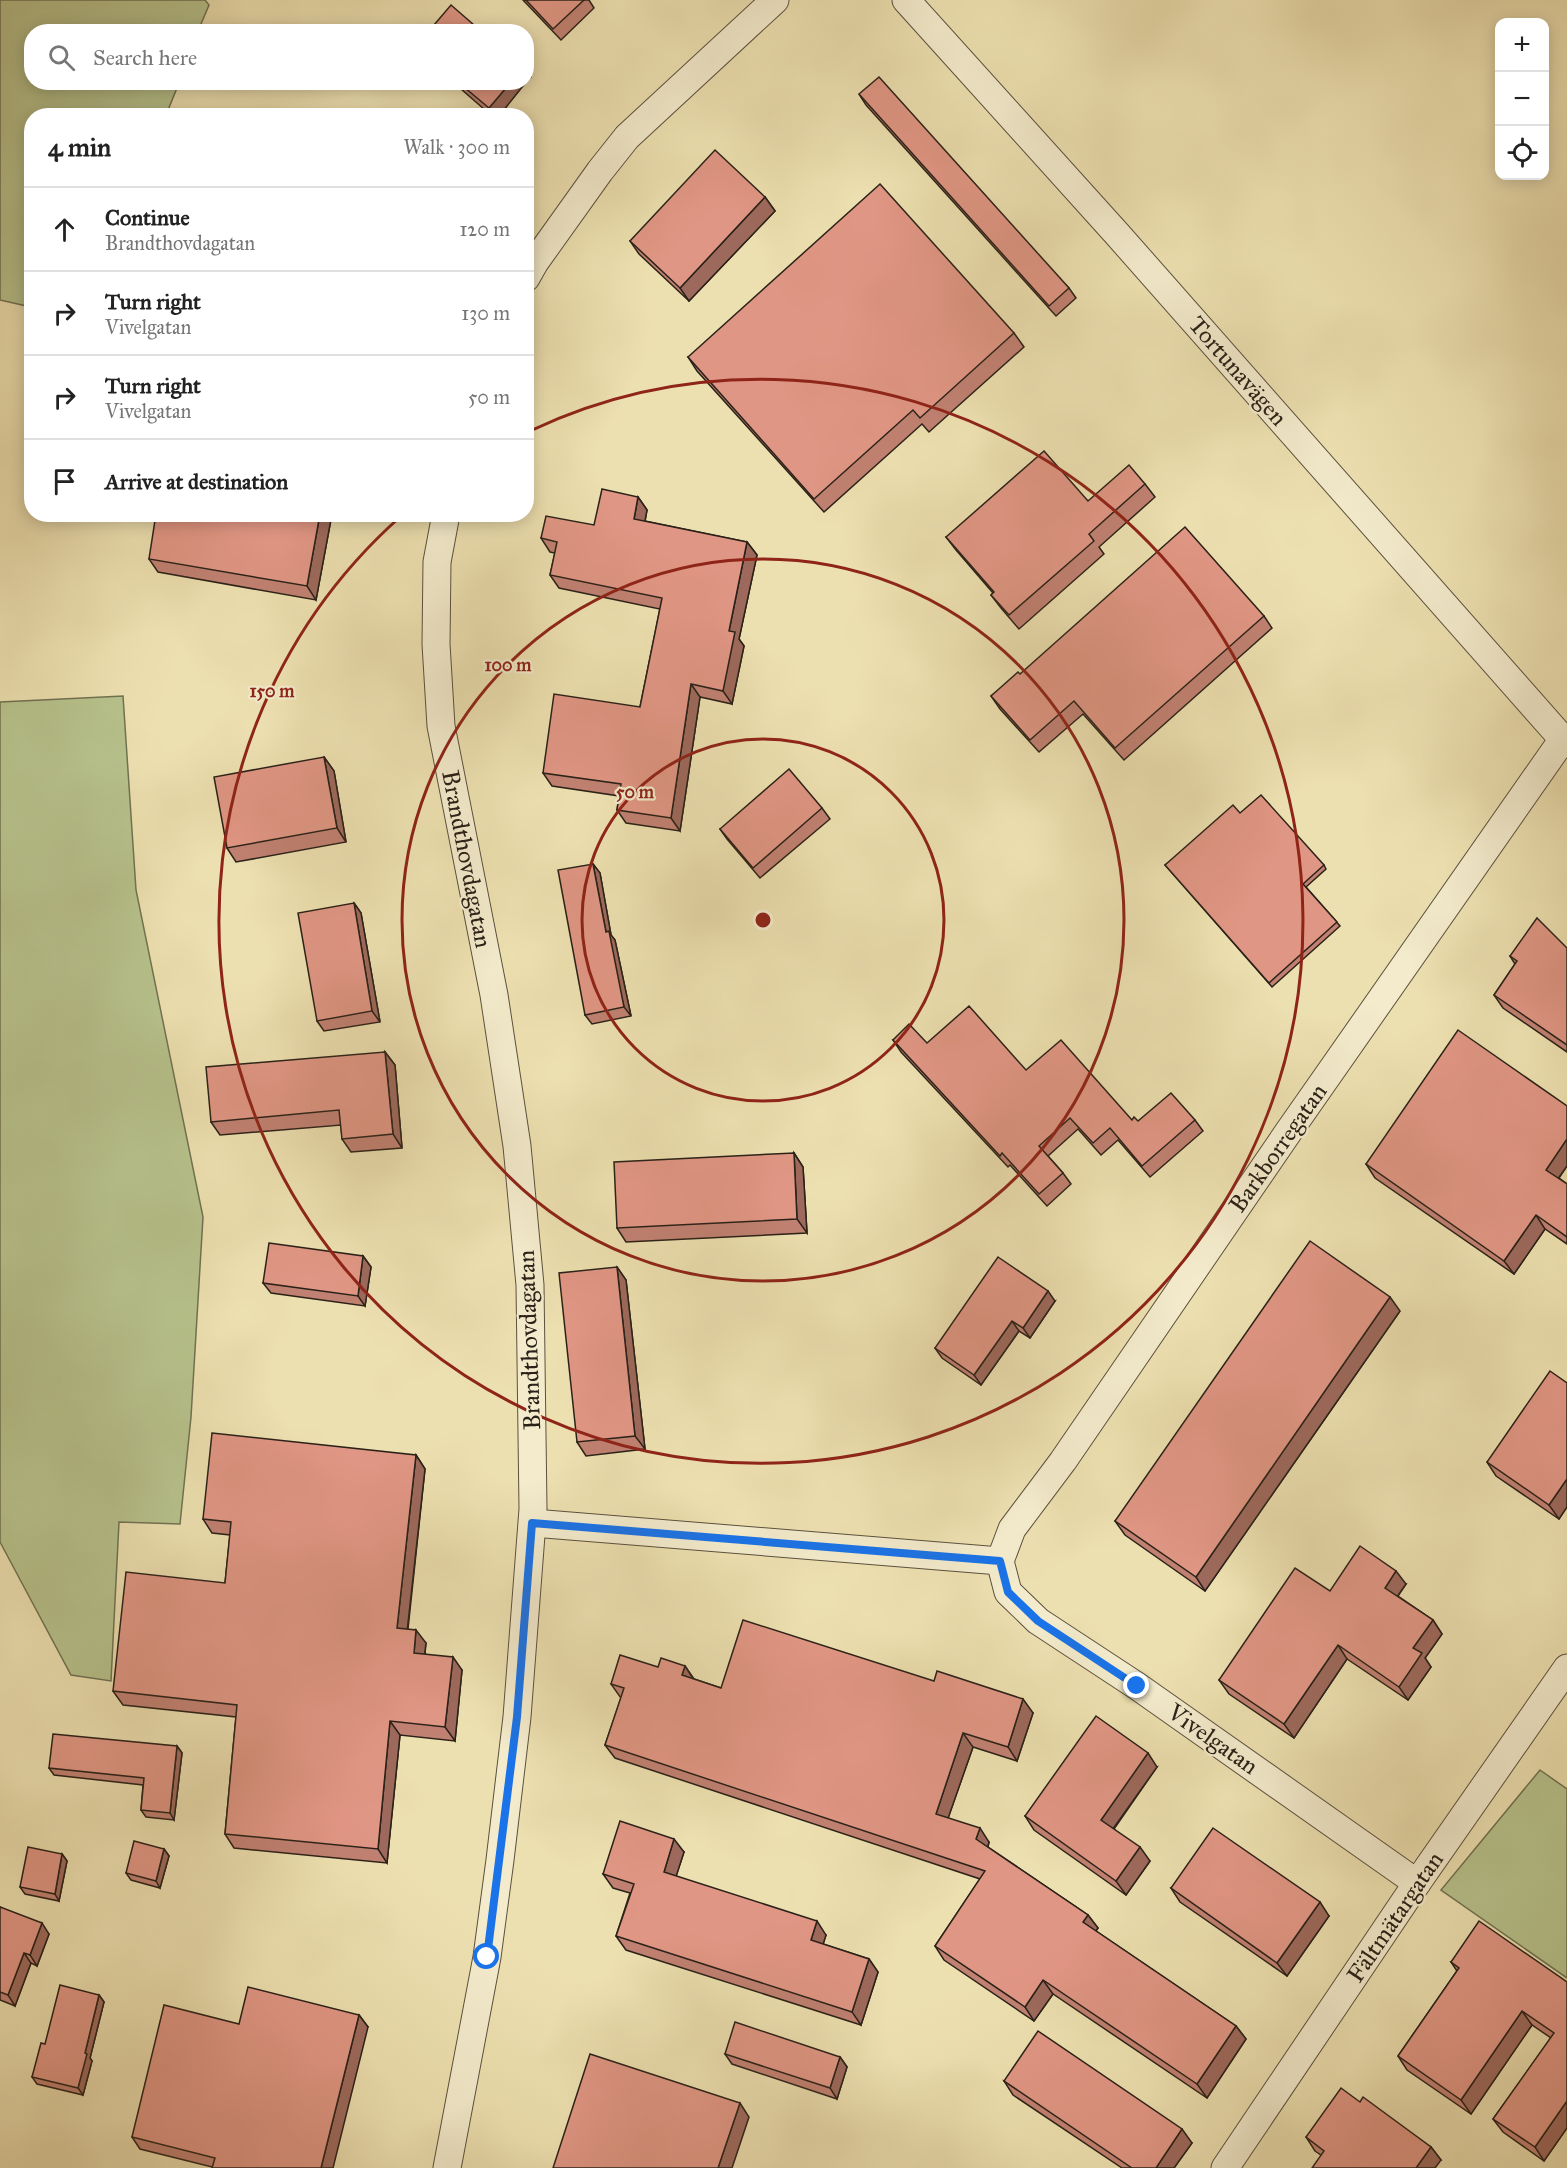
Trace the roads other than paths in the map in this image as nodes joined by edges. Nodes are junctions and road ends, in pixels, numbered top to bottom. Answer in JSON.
{"nodes":[{"id":1,"x":775,"y":0,"type":"edge"},
{"id":2,"x":906,"y":0,"type":"edge"},
{"id":3,"x":534,"y":266,"type":"edge"},
{"id":4,"x":444,"y":522,"type":"edge"},
{"id":5,"x":1565,"y":742,"type":"edge"},
{"id":6,"x":532,"y":1523,"type":"junction"},
{"id":7,"x":1000,"y":1561,"type":"junction"},
{"id":8,"x":1567,"y":1668,"type":"edge"},
{"id":9,"x":1417,"y":1883,"type":"junction"},
{"id":10,"x":447,"y":2168,"type":"edge"},
{"id":11,"x":1225,"y":2168,"type":"edge"}],
"edges":[{"from":1,"to":3,"type":"street"},
{"from":2,"to":5,"type":"street","name":"Tortunavägen"},
{"from":4,"to":6,"type":"street","name":"Brandthovdagatan"},
{"from":5,"to":7,"type":"street","name":"Barkborregatan"},
{"from":6,"to":7,"type":"street"},
{"from":6,"to":10,"type":"street","name":"Brandthovdagatan"},
{"from":7,"to":9,"type":"street","name":"Vivelgatan"},
{"from":8,"to":9,"type":"street","name":"Fältmätargatan"},
{"from":9,"to":11,"type":"street","name":"Fältmätargatan"}]}
